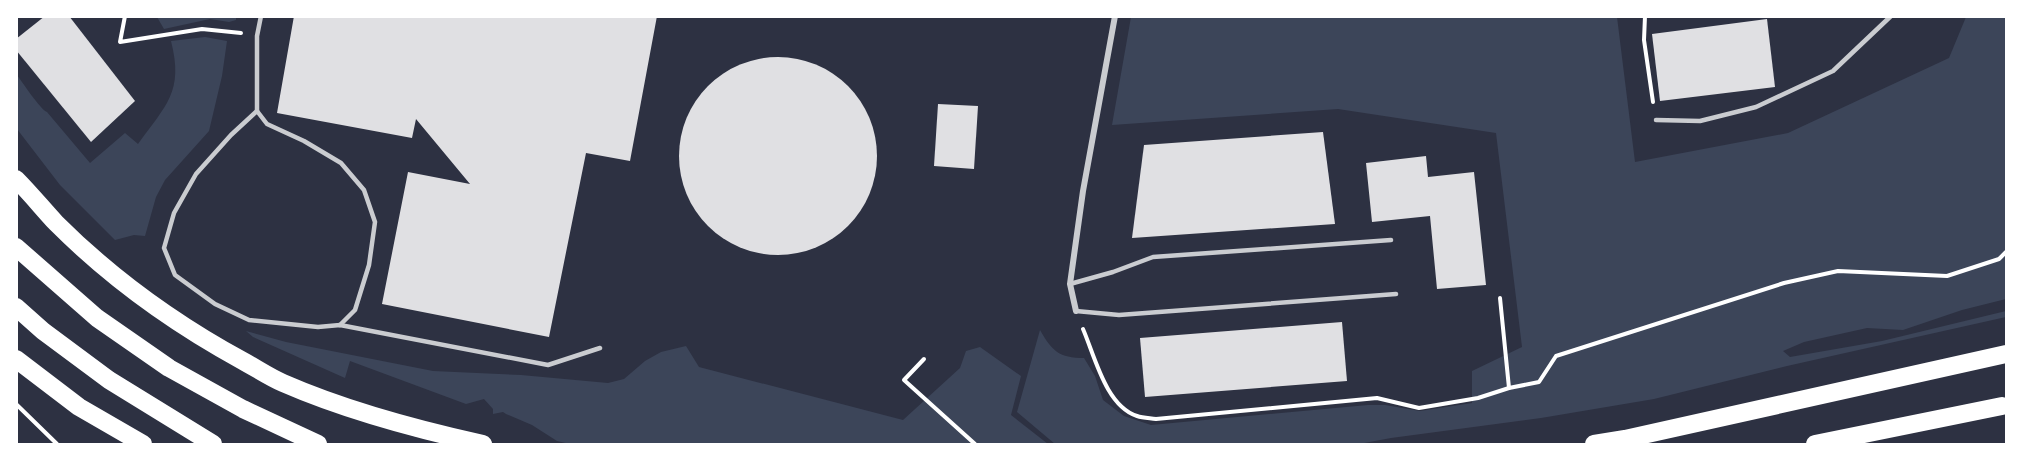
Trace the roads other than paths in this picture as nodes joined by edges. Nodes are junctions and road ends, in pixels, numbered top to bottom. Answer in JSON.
{"nodes":[{"id":1,"x":261,"y":16,"type":"edge"},
{"id":2,"x":1115,"y":16,"type":"edge"},
{"id":3,"x":1891,"y":16,"type":"edge"},
{"id":4,"x":257,"y":111,"type":"junction"},
{"id":5,"x":1656,"y":120,"type":"dead end"},
{"id":6,"x":16,"y":179,"type":"edge"},
{"id":7,"x":1391,"y":240,"type":"dead end"},
{"id":8,"x":16,"y":247,"type":"edge"},
{"id":9,"x":1070,"y":284,"type":"junction"},
{"id":10,"x":1396,"y":294,"type":"dead end"},
{"id":11,"x":16,"y":307,"type":"edge"},
{"id":12,"x":1076,"y":311,"type":"joint"},
{"id":13,"x":340,"y":325,"type":"junction"},
{"id":14,"x":600,"y":348,"type":"dead end"},
{"id":15,"x":2007,"y":354,"type":"edge"},
{"id":16,"x":16,"y":359,"type":"edge"},
{"id":17,"x":2002,"y":406,"type":"dead end"},
{"id":18,"x":142,"y":444,"type":"edge"},
{"id":19,"x":213,"y":444,"type":"edge"},
{"id":20,"x":318,"y":444,"type":"edge"},
{"id":21,"x":483,"y":444,"type":"edge"},
{"id":22,"x":1594,"y":444,"type":"edge"},
{"id":23,"x":1815,"y":444,"type":"edge"}],
"edges":[{"from":1,"to":4,"type":"lane"},
{"from":2,"to":9,"type":"street"},
{"from":3,"to":5,"type":"lane"},
{"from":4,"to":13,"type":"lane"},
{"from":4,"to":13,"type":"lane"},
{"from":6,"to":21,"type":"highway"},
{"from":7,"to":9,"type":"lane"},
{"from":8,"to":20,"type":"highway"},
{"from":9,"to":12,"type":"street"},
{"from":10,"to":12,"type":"lane"},
{"from":11,"to":19,"type":"highway"},
{"from":13,"to":14,"type":"lane"},
{"from":15,"to":22,"type":"highway"},
{"from":16,"to":18,"type":"highway"},
{"from":17,"to":23,"type":"highway"}]}
